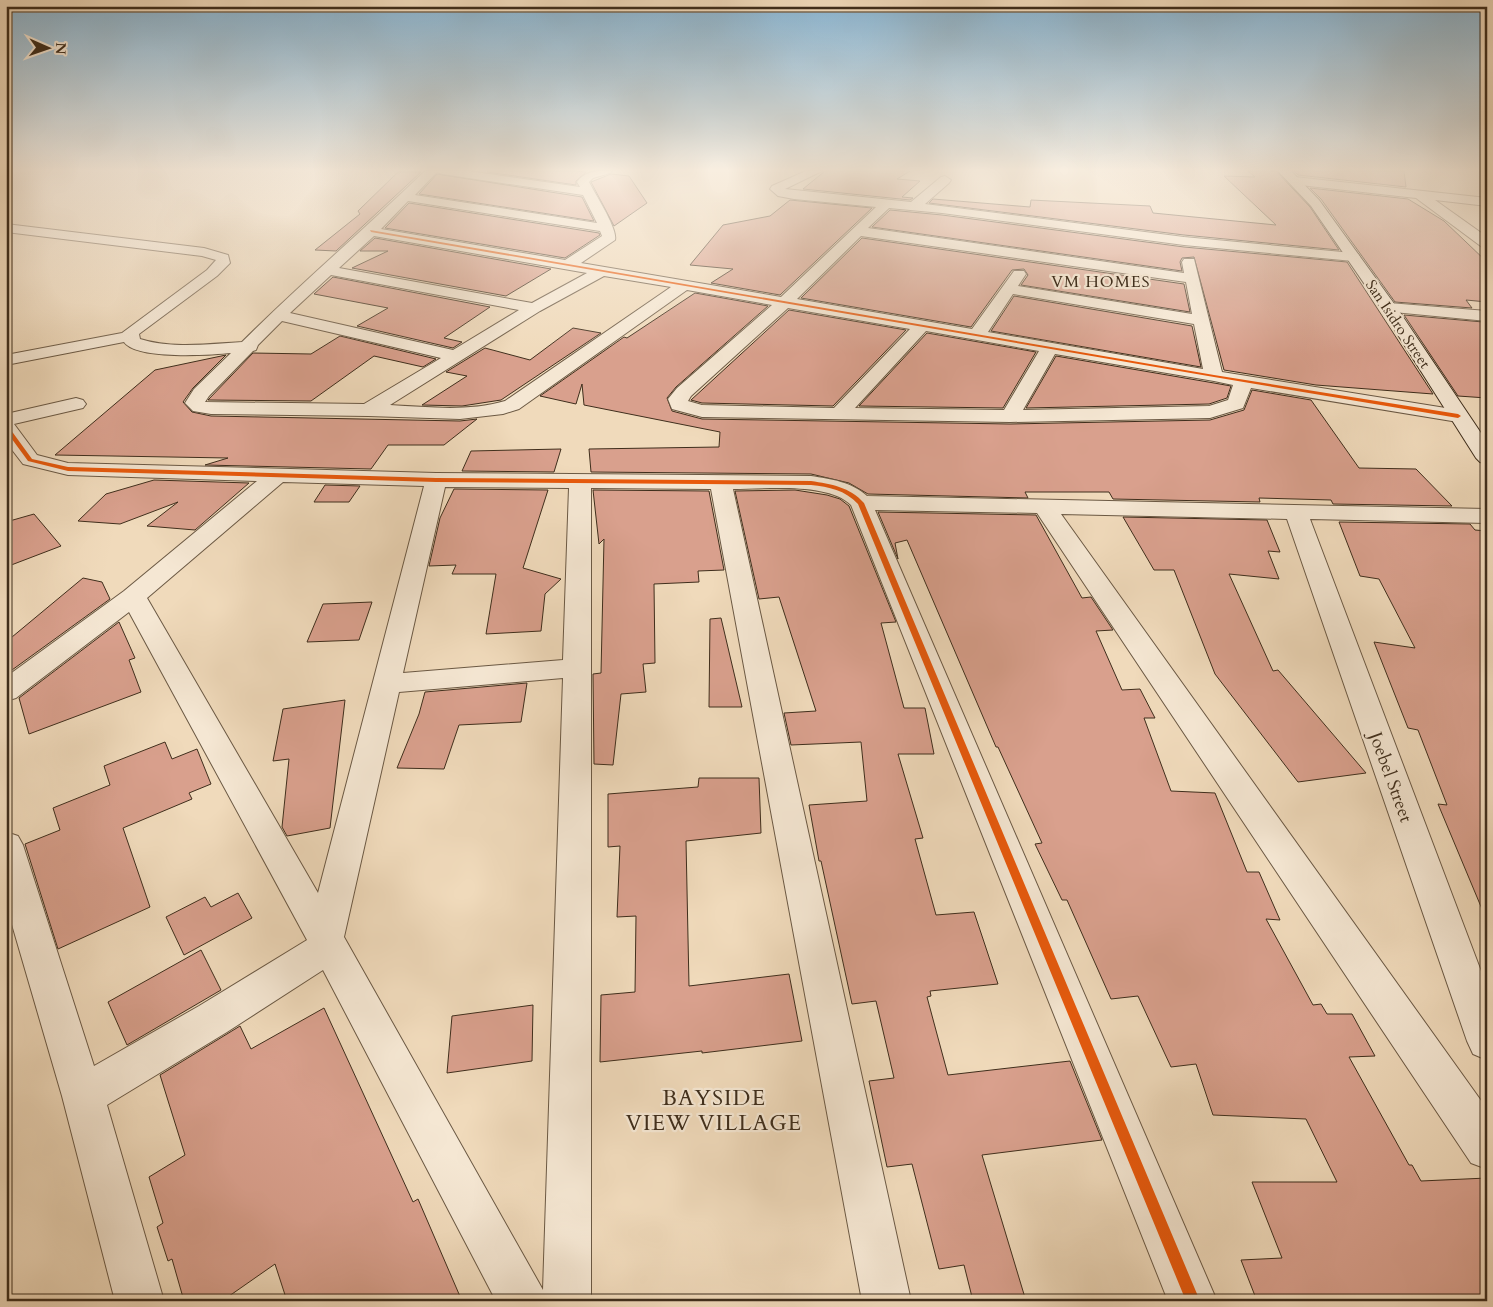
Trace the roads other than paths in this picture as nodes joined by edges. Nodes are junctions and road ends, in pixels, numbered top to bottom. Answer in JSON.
{"nodes":[{"id":1,"x":39,"y":232,"type":"edge"},
{"id":2,"x":370,"y":232,"type":"edge"},
{"id":3,"x":377,"y":232,"type":"edge"},
{"id":4,"x":607,"y":232,"type":"edge"},
{"id":5,"x":858,"y":232,"type":"joint"},
{"id":6,"x":1048,"y":232,"type":"edge"},
{"id":7,"x":1119,"y":232,"type":"edge"},
{"id":8,"x":1335,"y":232,"type":"edge"},
{"id":9,"x":1470,"y":232,"type":"edge"},
{"id":10,"x":1184,"y":241,"type":"junction"},
{"id":11,"x":1487,"y":244,"type":"edge"},
{"id":12,"x":1031,"y":256,"type":"junction"},
{"id":13,"x":1353,"y":257,"type":"junction"},
{"id":14,"x":568,"y":264,"type":"junction"},
{"id":15,"x":328,"y":270,"type":"junction"},
{"id":16,"x":603,"y":270,"type":"junction"},
{"id":17,"x":1193,"y":279,"type":"junction"},
{"id":18,"x":686,"y":284,"type":"junction"},
{"id":19,"x":1009,"y":289,"type":"junction"},
{"id":20,"x":785,"y":302,"type":"junction"},
{"id":21,"x":534,"y":308,"type":"junction"},
{"id":22,"x":1389,"y":308,"type":"junction"},
{"id":23,"x":278,"y":315,"type":"junction"},
{"id":24,"x":1487,"y":316,"type":"edge"},
{"id":25,"x":1201,"y":320,"type":"junction"},
{"id":26,"x":922,"y":326,"type":"junction"},
{"id":27,"x":978,"y":335,"type":"junction"},
{"id":28,"x":131,"y":336,"type":"junction"},
{"id":29,"x":250,"y":346,"type":"junction"},
{"id":30,"x":1050,"y":348,"type":"junction"},
{"id":31,"x":456,"y":356,"type":"junction"},
{"id":32,"x":6,"y":360,"type":"edge"},
{"id":33,"x":1214,"y":376,"type":"junction"},
{"id":34,"x":1244,"y":381,"type":"junction"},
{"id":35,"x":76,"y":404,"type":"dead end"},
{"id":36,"x":368,"y":410,"type":"junction"},
{"id":37,"x":839,"y":414,"type":"junction"},
{"id":38,"x":1010,"y":416,"type":"junction"},
{"id":39,"x":1458,"y":416,"type":"junction"},
{"id":40,"x":6,"y":420,"type":"edge"},
{"id":41,"x":6,"y":427,"type":"edge"},
{"id":42,"x":1487,"y":458,"type":"edge"},
{"id":43,"x":277,"y":476,"type":"junction"},
{"id":44,"x":436,"y":480,"type":"junction"},
{"id":45,"x":580,"y":481,"type":"junction"},
{"id":46,"x":720,"y":482,"type":"junction"},
{"id":47,"x":861,"y":503,"type":"junction"},
{"id":48,"x":1046,"y":508,"type":"junction"},
{"id":49,"x":1296,"y":513,"type":"junction"},
{"id":50,"x":1487,"y":516,"type":"edge"},
{"id":51,"x":134,"y":596,"type":"junction"},
{"id":52,"x":577,"y":668,"type":"junction"},
{"id":53,"x":386,"y":684,"type":"junction"},
{"id":54,"x":6,"y":691,"type":"edge"},
{"id":55,"x":6,"y":845,"type":"edge"},
{"id":56,"x":327,"y":942,"type":"junction"},
{"id":57,"x":1487,"y":1041,"type":"edge"},
{"id":58,"x":82,"y":1096,"type":"junction"},
{"id":59,"x":1487,"y":1147,"type":"edge"},
{"id":60,"x":140,"y":1301,"type":"edge"},
{"id":61,"x":523,"y":1301,"type":"edge"},
{"id":62,"x":567,"y":1301,"type":"edge"},
{"id":63,"x":888,"y":1301,"type":"edge"},
{"id":64,"x":1193,"y":1301,"type":"edge"}],
"edges":[{"from":1,"to":28,"type":"street"},
{"from":2,"to":15,"type":"street"},
{"from":3,"to":14,"type":"street"},
{"from":4,"to":14,"type":"street"},
{"from":5,"to":12,"type":"street"},
{"from":5,"to":20,"type":"street"},
{"from":6,"to":12,"type":"street"},
{"from":7,"to":10,"type":"street"},
{"from":8,"to":13,"type":"street","name":"San Isidro Street"},
{"from":9,"to":11,"type":"street"},
{"from":10,"to":13,"type":"street"},
{"from":10,"to":17,"type":"street"},
{"from":12,"to":17,"type":"street"},
{"from":12,"to":19,"type":"street"},
{"from":13,"to":22,"type":"street","name":"San Isidro Street"},
{"from":14,"to":16,"type":"street"},
{"from":15,"to":21,"type":"street"},
{"from":15,"to":23,"type":"street"},
{"from":16,"to":18,"type":"street"},
{"from":16,"to":21,"type":"street"},
{"from":17,"to":25,"type":"street"},
{"from":18,"to":20,"type":"street"},
{"from":18,"to":36,"type":"street"},
{"from":19,"to":25,"type":"street"},
{"from":19,"to":27,"type":"street"},
{"from":20,"to":26,"type":"street"},
{"from":20,"to":37,"type":"street"},
{"from":21,"to":31,"type":"street"},
{"from":22,"to":24,"type":"street"},
{"from":22,"to":39,"type":"street","name":"San Isidro Street"},
{"from":23,"to":29,"type":"street"},
{"from":23,"to":31,"type":"street"},
{"from":25,"to":33,"type":"street"},
{"from":26,"to":27,"type":"street"},
{"from":26,"to":37,"type":"street"},
{"from":27,"to":30,"type":"street"},
{"from":28,"to":29,"type":"street"},
{"from":28,"to":32,"type":"street"},
{"from":29,"to":36,"type":"street"},
{"from":30,"to":33,"type":"street"},
{"from":30,"to":38,"type":"street"},
{"from":31,"to":36,"type":"street"},
{"from":33,"to":34,"type":"street"},
{"from":34,"to":38,"type":"street"},
{"from":34,"to":39,"type":"street"},
{"from":35,"to":40,"type":"street"},
{"from":37,"to":38,"type":"street"},
{"from":39,"to":42,"type":"street","name":"San Isidro Street"},
{"from":41,"to":43,"type":"street"},
{"from":43,"to":44,"type":"street"},
{"from":43,"to":51,"type":"street"},
{"from":44,"to":45,"type":"street"},
{"from":44,"to":53,"type":"street"},
{"from":45,"to":46,"type":"street"},
{"from":45,"to":52,"type":"street"},
{"from":46,"to":47,"type":"street"},
{"from":46,"to":63,"type":"street"},
{"from":47,"to":48,"type":"street"},
{"from":47,"to":64,"type":"street"},
{"from":48,"to":49,"type":"street"},
{"from":48,"to":59,"type":"street"},
{"from":49,"to":50,"type":"street"},
{"from":49,"to":57,"type":"street","name":"Joebel Street"},
{"from":51,"to":54,"type":"street"},
{"from":51,"to":56,"type":"street"},
{"from":52,"to":53,"type":"street"},
{"from":52,"to":62,"type":"street"},
{"from":53,"to":56,"type":"street"},
{"from":55,"to":58,"type":"street"},
{"from":56,"to":58,"type":"street"},
{"from":56,"to":61,"type":"street"},
{"from":58,"to":60,"type":"street"}]}
